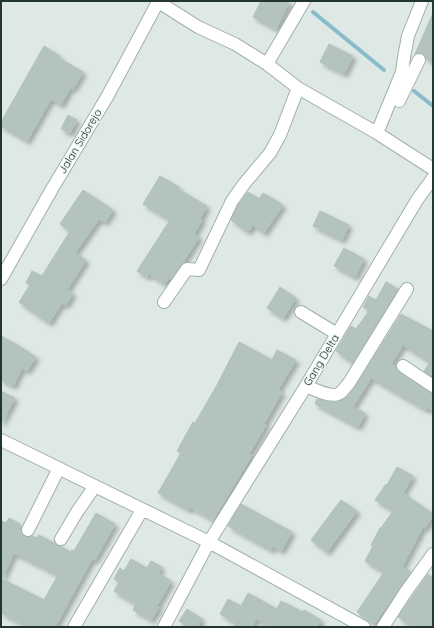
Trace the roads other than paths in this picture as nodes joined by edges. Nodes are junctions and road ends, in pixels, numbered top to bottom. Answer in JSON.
{"nodes":[{"id":1,"x":157,"y":1,"type":"edge"},
{"id":2,"x":304,"y":1,"type":"edge"},
{"id":3,"x":422,"y":1,"type":"edge"},
{"id":4,"x":419,"y":60,"type":"dead end"},
{"id":5,"x":267,"y":64,"type":"junction"},
{"id":6,"x":298,"y":88,"type":"junction"},
{"id":7,"x":379,"y":135,"type":"junction"},
{"id":8,"x":433,"y":170,"type":"edge"},
{"id":9,"x":433,"y":178,"type":"edge"},
{"id":10,"x":1,"y":279,"type":"edge"},
{"id":11,"x":407,"y":289,"type":"dead end"},
{"id":12,"x":164,"y":302,"type":"dead end"},
{"id":13,"x":301,"y":312,"type":"dead end"},
{"id":14,"x":337,"y":334,"type":"junction"},
{"id":15,"x":403,"y":366,"type":"dead end"},
{"id":16,"x":306,"y":386,"type":"junction"},
{"id":17,"x":433,"y":386,"type":"edge"},
{"id":18,"x":1,"y":440,"type":"edge"},
{"id":19,"x":59,"y":468,"type":"junction"},
{"id":20,"x":95,"y":486,"type":"junction"},
{"id":21,"x":142,"y":510,"type":"junction"},
{"id":22,"x":28,"y":530,"type":"dead end"},
{"id":23,"x":61,"y":539,"type":"dead end"},
{"id":24,"x":209,"y":542,"type":"junction"},
{"id":25,"x":433,"y":554,"type":"edge"},
{"id":26,"x":74,"y":627,"type":"edge"},
{"id":27,"x":164,"y":627,"type":"edge"},
{"id":28,"x":364,"y":627,"type":"edge"},
{"id":29,"x":383,"y":627,"type":"edge"}],
"edges":[{"from":1,"to":5,"type":"street"},
{"from":1,"to":10,"type":"street","name":"Jalan Sidorejo"},
{"from":2,"to":5,"type":"street"},
{"from":3,"to":7,"type":"street"},
{"from":4,"to":7,"type":"street"},
{"from":5,"to":6,"type":"street"},
{"from":6,"to":7,"type":"street"},
{"from":6,"to":12,"type":"street"},
{"from":7,"to":8,"type":"street"},
{"from":9,"to":14,"type":"street","name":"Gang Delta"},
{"from":11,"to":16,"type":"street"},
{"from":13,"to":14,"type":"street"},
{"from":14,"to":16,"type":"street","name":"Gang Delta"},
{"from":15,"to":17,"type":"street"},
{"from":16,"to":24,"type":"street","name":"Gang Delta"},
{"from":18,"to":19,"type":"street"},
{"from":19,"to":20,"type":"street"},
{"from":19,"to":22,"type":"street"},
{"from":20,"to":21,"type":"street"},
{"from":20,"to":23,"type":"street"},
{"from":21,"to":24,"type":"street"},
{"from":21,"to":26,"type":"street"},
{"from":24,"to":27,"type":"street","name":"Gang Delta"},
{"from":24,"to":28,"type":"street"},
{"from":25,"to":29,"type":"street"}]}
